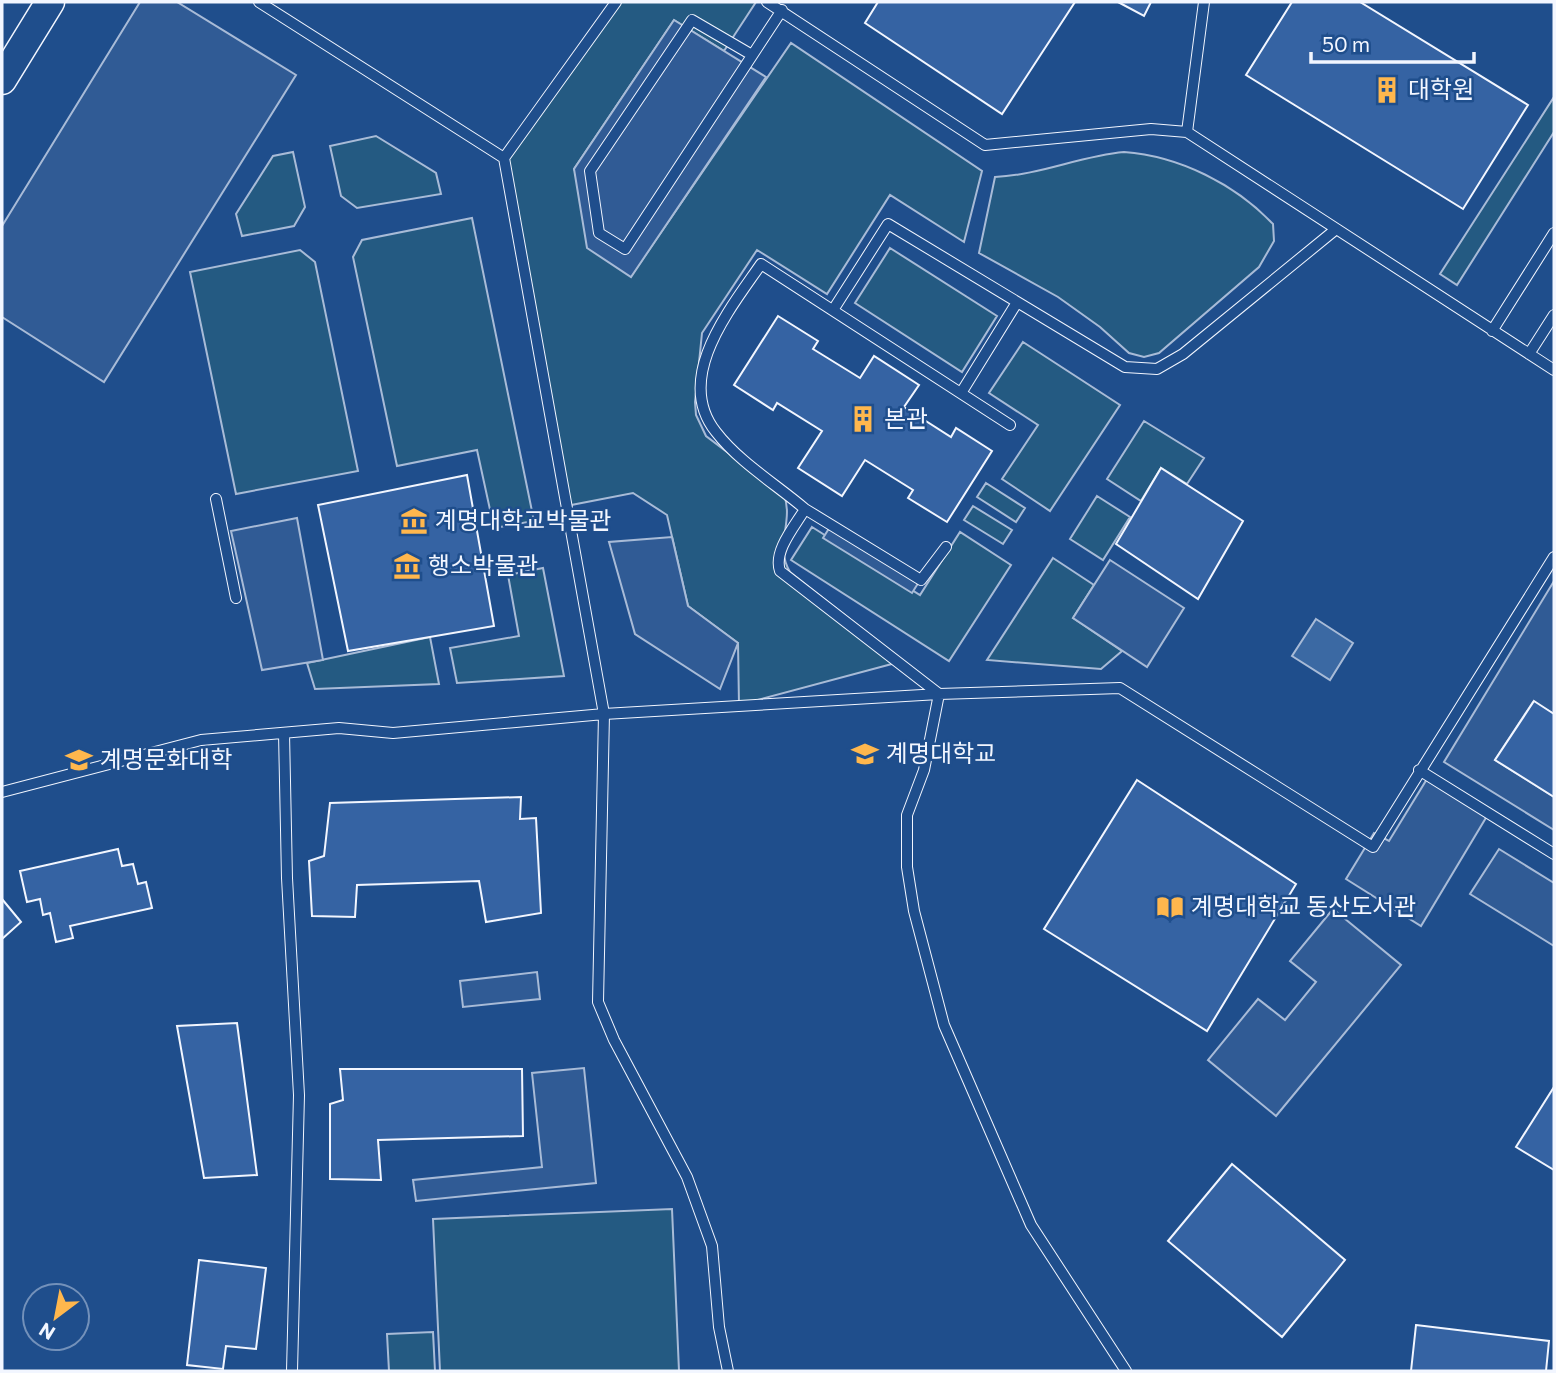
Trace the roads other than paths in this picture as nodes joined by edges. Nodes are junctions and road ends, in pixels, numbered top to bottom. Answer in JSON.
{"nodes":[{"id":1,"x":50,"y":2,"type":"edge"},
{"id":2,"x":259,"y":2,"type":"edge"},
{"id":3,"x":616,"y":2,"type":"edge"},
{"id":4,"x":768,"y":2,"type":"edge"},
{"id":5,"x":1204,"y":2,"type":"edge"},
{"id":6,"x":782,"y":10,"type":"junction"},
{"id":7,"x":752,"y":55,"type":"junction"},
{"id":8,"x":2,"y":80,"type":"edge"},
{"id":9,"x":1187,"y":132,"type":"junction"},
{"id":10,"x":504,"y":158,"type":"junction"},
{"id":11,"x":1335,"y":230,"type":"junction"},
{"id":12,"x":1554,"y":233,"type":"edge"},
{"id":13,"x":1016,"y":304,"type":"junction"},
{"id":14,"x":833,"y":310,"type":"junction"},
{"id":15,"x":1554,"y":315,"type":"edge"},
{"id":16,"x":1492,"y":331,"type":"junction"},
{"id":17,"x":1529,"y":355,"type":"junction"},
{"id":18,"x":1554,"y":370,"type":"edge"},
{"id":19,"x":961,"y":393,"type":"junction"},
{"id":20,"x":1010,"y":425,"type":"dead end"},
{"id":21,"x":216,"y":499,"type":"dead end"},
{"id":22,"x":805,"y":509,"type":"junction"},
{"id":23,"x":946,"y":547,"type":"dead end"},
{"id":24,"x":1554,"y":557,"type":"edge"},
{"id":25,"x":236,"y":598,"type":"dead end"},
{"id":26,"x":939,"y":694,"type":"junction"},
{"id":27,"x":604,"y":714,"type":"junction"},
{"id":28,"x":284,"y":733,"type":"junction"},
{"id":29,"x":1419,"y":770,"type":"junction"},
{"id":30,"x":2,"y":792,"type":"edge"},
{"id":31,"x":1554,"y":854,"type":"edge"},
{"id":32,"x":292,"y":1371,"type":"edge"},
{"id":33,"x":728,"y":1371,"type":"edge"},
{"id":34,"x":1126,"y":1371,"type":"edge"}],
"edges":[{"from":1,"to":8,"type":"main road"},
{"from":2,"to":10,"type":"lane"},
{"from":3,"to":10,"type":"lane"},
{"from":4,"to":6,"type":"lane"},
{"from":5,"to":9,"type":"lane"},
{"from":6,"to":7,"type":"lane"},
{"from":6,"to":9,"type":"lane"},
{"from":7,"to":7,"type":"lane"},
{"from":9,"to":11,"type":"lane"},
{"from":10,"to":27,"type":"lane"},
{"from":11,"to":13,"type":"lane"},
{"from":11,"to":16,"type":"lane"},
{"from":12,"to":16,"type":"lane"},
{"from":13,"to":14,"type":"lane"},
{"from":13,"to":19,"type":"lane"},
{"from":14,"to":19,"type":"lane"},
{"from":14,"to":22,"type":"lane"},
{"from":15,"to":17,"type":"lane"},
{"from":16,"to":17,"type":"lane"},
{"from":17,"to":18,"type":"lane"},
{"from":19,"to":20,"type":"lane"},
{"from":21,"to":25,"type":"lane"},
{"from":22,"to":23,"type":"lane"},
{"from":22,"to":26,"type":"lane"},
{"from":24,"to":29,"type":"lane"},
{"from":26,"to":27,"type":"lane"},
{"from":26,"to":29,"type":"lane"},
{"from":26,"to":34,"type":"lane"},
{"from":27,"to":28,"type":"lane"},
{"from":27,"to":33,"type":"lane"},
{"from":28,"to":30,"type":"lane"},
{"from":28,"to":32,"type":"lane"},
{"from":29,"to":31,"type":"lane"}]}
